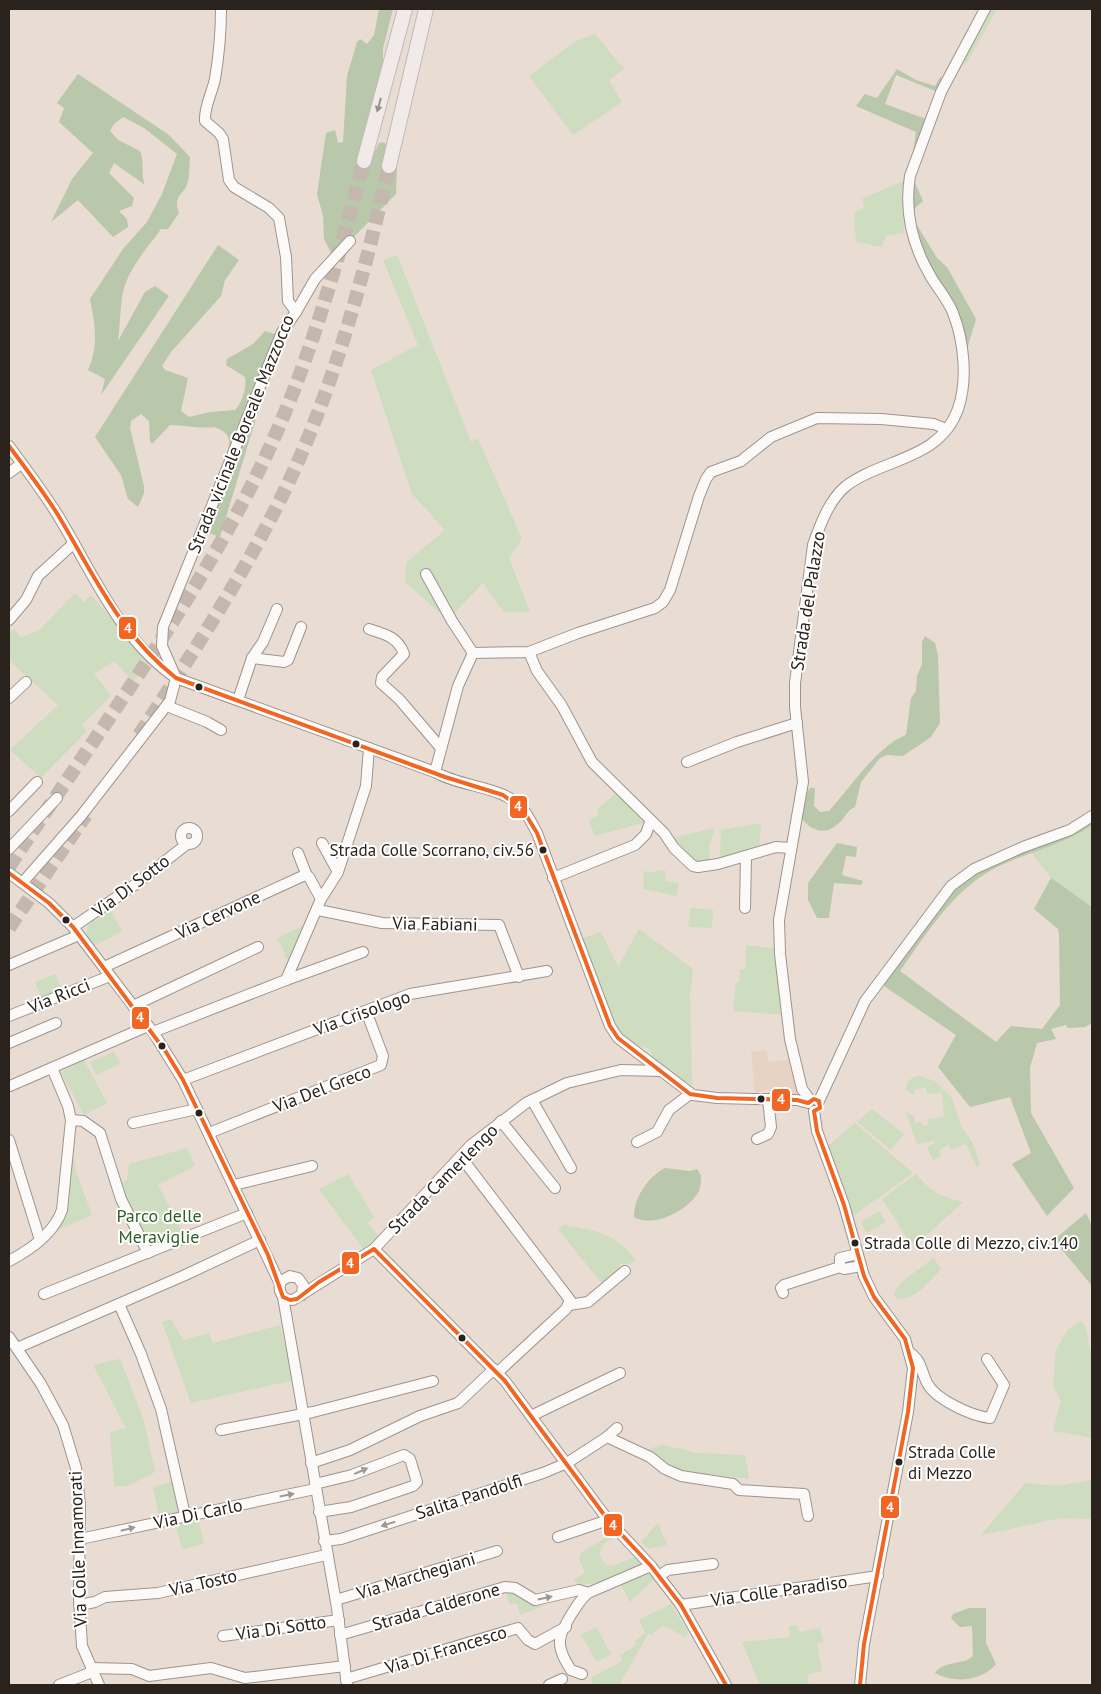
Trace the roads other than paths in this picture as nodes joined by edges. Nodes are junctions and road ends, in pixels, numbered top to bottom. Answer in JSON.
{"nodes":[{"id":1,"x":221,"y":9,"type":"edge"},
{"id":2,"x":407,"y":9,"type":"edge"},
{"id":3,"x":426,"y":9,"type":"edge"},
{"id":4,"x":434,"y":9,"type":"edge"},
{"id":5,"x":985,"y":9,"type":"edge"},
{"id":6,"x":408,"y":88,"type":"junction"},
{"id":7,"x":364,"y":161,"type":"tunnel mouth"},
{"id":8,"x":389,"y":166,"type":"tunnel mouth"},
{"id":9,"x":350,"y":241,"type":"dead end"},
{"id":10,"x":296,"y":312,"type":"junction"},
{"id":11,"x":946,"y":429,"type":"junction"},
{"id":12,"x":9,"y":446,"type":"edge"},
{"id":13,"x":22,"y":464,"type":"junction"},
{"id":14,"x":9,"y":472,"type":"edge"},
{"id":15,"x":74,"y":542,"type":"junction"},
{"id":16,"x":426,"y":574,"type":"dead end"},
{"id":17,"x":277,"y":609,"type":"dead end"},
{"id":18,"x":9,"y":620,"type":"edge"},
{"id":19,"x":301,"y":627,"type":"dead end"},
{"id":20,"x":369,"y":628,"type":"dead end"},
{"id":21,"x":529,"y":652,"type":"junction"},
{"id":22,"x":473,"y":653,"type":"junction"},
{"id":23,"x":252,"y":658,"type":"junction"},
{"id":24,"x":176,"y":678,"type":"junction"},
{"id":25,"x":26,"y":682,"type":"dead end"},
{"id":26,"x":9,"y":698,"type":"edge"},
{"id":27,"x":238,"y":700,"type":"junction"},
{"id":28,"x":167,"y":706,"type":"junction"},
{"id":29,"x":797,"y":723,"type":"junction"},
{"id":30,"x":221,"y":730,"type":"dead end"},
{"id":31,"x":440,"y":747,"type":"junction"},
{"id":32,"x":369,"y":748,"type":"junction"},
{"id":33,"x":687,"y":762,"type":"dead end"},
{"id":34,"x":435,"y":772,"type":"junction"},
{"id":35,"x":37,"y":782,"type":"dead end"},
{"id":36,"x":57,"y":798,"type":"dead end"},
{"id":37,"x":9,"y":811,"type":"edge"},
{"id":38,"x":1092,"y":816,"type":"edge"},
{"id":39,"x":650,"y":822,"type":"junction"},
{"id":40,"x":322,"y":843,"type":"dead end"},
{"id":41,"x":187,"y":844,"type":"dead end"},
{"id":42,"x":790,"y":848,"type":"junction"},
{"id":43,"x":9,"y":850,"type":"edge"},
{"id":44,"x":298,"y":853,"type":"dead end"},
{"id":45,"x":746,"y":856,"type":"junction"},
{"id":46,"x":9,"y":872,"type":"edge"},
{"id":47,"x":338,"y":872,"type":"junction"},
{"id":48,"x":307,"y":876,"type":"junction"},
{"id":49,"x":553,"y":878,"type":"junction"},
{"id":50,"x":23,"y":882,"type":"junction"},
{"id":51,"x":321,"y":899,"type":"junction"},
{"id":52,"x":745,"y":908,"type":"dead end"},
{"id":53,"x":318,"y":910,"type":"junction"},
{"id":54,"x":73,"y":927,"type":"junction"},
{"id":55,"x":79,"y":935,"type":"junction"},
{"id":56,"x":258,"y":947,"type":"dead end"},
{"id":57,"x":363,"y":952,"type":"dead end"},
{"id":58,"x":9,"y":965,"type":"edge"},
{"id":59,"x":547,"y":971,"type":"dead end"},
{"id":60,"x":107,"y":972,"type":"junction"},
{"id":61,"x":519,"y":976,"type":"junction"},
{"id":62,"x":286,"y":980,"type":"junction"},
{"id":63,"x":133,"y":1006,"type":"junction"},
{"id":64,"x":366,"y":1011,"type":"junction"},
{"id":65,"x":9,"y":1016,"type":"edge"},
{"id":66,"x":56,"y":1023,"type":"dead end"},
{"id":67,"x":150,"y":1029,"type":"junction"},
{"id":68,"x":9,"y":1044,"type":"edge"},
{"id":69,"x":52,"y":1068,"type":"junction"},
{"id":70,"x":661,"y":1071,"type":"junction"},
{"id":71,"x":184,"y":1080,"type":"junction"},
{"id":72,"x":10,"y":1086,"type":"dead end"},
{"id":73,"x":690,"y":1094,"type":"junction"},
{"id":74,"x":768,"y":1099,"type":"junction"},
{"id":75,"x":532,"y":1100,"type":"junction"},
{"id":76,"x":813,"y":1103,"type":"junction"},
{"id":77,"x":197,"y":1109,"type":"junction"},
{"id":78,"x":71,"y":1120,"type":"junction"},
{"id":79,"x":501,"y":1121,"type":"junction"},
{"id":80,"x":133,"y":1123,"type":"dead end"},
{"id":81,"x":209,"y":1133,"type":"junction"},
{"id":82,"x":757,"y":1139,"type":"dead end"},
{"id":83,"x":9,"y":1140,"type":"edge"},
{"id":84,"x":637,"y":1142,"type":"dead end"},
{"id":85,"x":461,"y":1157,"type":"junction"},
{"id":86,"x":312,"y":1166,"type":"dead end"},
{"id":87,"x":571,"y":1168,"type":"dead end"},
{"id":88,"x":234,"y":1185,"type":"junction"},
{"id":89,"x":555,"y":1188,"type":"dead end"},
{"id":90,"x":247,"y":1213,"type":"junction"},
{"id":91,"x":40,"y":1240,"type":"junction"},
{"id":92,"x":260,"y":1240,"type":"junction"},
{"id":93,"x":374,"y":1249,"type":"junction"},
{"id":94,"x":148,"y":1253,"type":"junction"},
{"id":95,"x":858,"y":1254,"type":"junction"},
{"id":96,"x":268,"y":1255,"type":"junction"},
{"id":97,"x":9,"y":1261,"type":"edge"},
{"id":98,"x":861,"y":1266,"type":"junction"},
{"id":99,"x":840,"y":1267,"type":"junction"},
{"id":100,"x":625,"y":1271,"type":"dead end"},
{"id":101,"x":290,"y":1276,"type":"junction"},
{"id":102,"x":301,"y":1280,"type":"junction"},
{"id":103,"x":319,"y":1282,"type":"junction"},
{"id":104,"x":280,"y":1284,"type":"junction"},
{"id":105,"x":783,"y":1293,"type":"dead end"},
{"id":106,"x":44,"y":1294,"type":"dead end"},
{"id":107,"x":283,"y":1297,"type":"junction"},
{"id":108,"x":299,"y":1297,"type":"junction"},
{"id":109,"x":119,"y":1304,"type":"junction"},
{"id":110,"x":569,"y":1305,"type":"junction"},
{"id":111,"x":288,"y":1325,"type":"junction"},
{"id":112,"x":9,"y":1337,"type":"edge"},
{"id":113,"x":17,"y":1348,"type":"junction"},
{"id":114,"x":910,"y":1353,"type":"junction"},
{"id":115,"x":988,"y":1358,"type":"dead end"},
{"id":116,"x":495,"y":1371,"type":"junction"},
{"id":117,"x":620,"y":1373,"type":"dead end"},
{"id":118,"x":433,"y":1380,"type":"dead end"},
{"id":119,"x":303,"y":1414,"type":"junction"},
{"id":120,"x":531,"y":1416,"type":"junction"},
{"id":121,"x":617,"y":1428,"type":"dead end"},
{"id":122,"x":221,"y":1430,"type":"dead end"},
{"id":123,"x":607,"y":1437,"type":"junction"},
{"id":124,"x":311,"y":1463,"type":"junction"},
{"id":125,"x":567,"y":1463,"type":"junction"},
{"id":126,"x":315,"y":1486,"type":"junction"},
{"id":127,"x":319,"y":1512,"type":"junction"},
{"id":128,"x":185,"y":1515,"type":"junction"},
{"id":129,"x":808,"y":1516,"type":"dead end"},
{"id":130,"x":608,"y":1520,"type":"junction"},
{"id":131,"x":558,"y":1537,"type":"dead end"},
{"id":132,"x":80,"y":1539,"type":"junction"},
{"id":133,"x":324,"y":1541,"type":"junction"},
{"id":134,"x":497,"y":1551,"type":"dead end"},
{"id":135,"x":326,"y":1555,"type":"junction"},
{"id":136,"x":713,"y":1564,"type":"dead end"},
{"id":137,"x":651,"y":1566,"type":"junction"},
{"id":138,"x":659,"y":1576,"type":"junction"},
{"id":139,"x":878,"y":1576,"type":"junction"},
{"id":140,"x":588,"y":1593,"type":"junction"},
{"id":141,"x":336,"y":1600,"type":"junction"},
{"id":142,"x":79,"y":1605,"type":"junction"},
{"id":143,"x":680,"y":1605,"type":"junction"},
{"id":144,"x":338,"y":1620,"type":"junction"},
{"id":145,"x":566,"y":1627,"type":"junction"},
{"id":146,"x":340,"y":1635,"type":"junction"},
{"id":147,"x":223,"y":1636,"type":"dead end"},
{"id":148,"x":344,"y":1666,"type":"junction"},
{"id":149,"x":92,"y":1670,"type":"junction"},
{"id":150,"x":582,"y":1674,"type":"dead end"},
{"id":151,"x":562,"y":1679,"type":"dead end"},
{"id":152,"x":347,"y":1682,"type":"edge"},
{"id":153,"x":59,"y":1685,"type":"edge"},
{"id":154,"x":100,"y":1685,"type":"edge"},
{"id":155,"x":549,"y":1685,"type":"edge"},
{"id":156,"x":726,"y":1685,"type":"edge"},
{"id":157,"x":860,"y":1685,"type":"edge"}],
"edges":[{"from":1,"to":10,"type":"street","name":"Strada vicinale Boreale Mazzocco"},
{"from":2,"to":7,"type":"highway","one_way":true},
{"from":3,"to":6,"type":"highway"},
{"from":4,"to":6,"type":"highway"},
{"from":5,"to":11,"type":"street","name":"Strada del Palazzo"},
{"from":6,"to":8,"type":"highway"},
{"from":9,"to":10,"type":"street"},
{"from":10,"to":24,"type":"street","name":"Strada vicinale Boreale Mazzocco"},
{"from":11,"to":21,"type":"street"},
{"from":11,"to":29,"type":"street","name":"Strada del Palazzo"},
{"from":12,"to":13,"type":"street"},
{"from":13,"to":14,"type":"street"},
{"from":13,"to":15,"type":"street"},
{"from":15,"to":18,"type":"street"},
{"from":15,"to":24,"type":"street"},
{"from":16,"to":22,"type":"street"},
{"from":17,"to":23,"type":"street"},
{"from":19,"to":23,"type":"street"},
{"from":20,"to":31,"type":"street"},
{"from":21,"to":22,"type":"street"},
{"from":21,"to":39,"type":"street"},
{"from":22,"to":31,"type":"street"},
{"from":23,"to":27,"type":"street"},
{"from":24,"to":27,"type":"street"},
{"from":24,"to":28,"type":"street"},
{"from":25,"to":26,"type":"street"},
{"from":27,"to":32,"type":"street"},
{"from":28,"to":30,"type":"street"},
{"from":28,"to":50,"type":"street"},
{"from":29,"to":33,"type":"street"},
{"from":29,"to":42,"type":"street","name":"Strada del Palazzo"},
{"from":31,"to":34,"type":"street"},
{"from":32,"to":34,"type":"street"},
{"from":32,"to":47,"type":"street"},
{"from":34,"to":49,"type":"street"},
{"from":35,"to":37,"type":"street"},
{"from":36,"to":43,"type":"street"},
{"from":38,"to":76,"type":"street"},
{"from":39,"to":45,"type":"street"},
{"from":39,"to":49,"type":"street"},
{"from":40,"to":47,"type":"street"},
{"from":41,"to":54,"type":"street","name":"Via Di Sotto"},
{"from":42,"to":45,"type":"street"},
{"from":42,"to":76,"type":"street","name":"Strada del Palazzo"},
{"from":44,"to":48,"type":"street"},
{"from":45,"to":52,"type":"street"},
{"from":46,"to":50,"type":"street","name":"Via Di Sotto"},
{"from":47,"to":51,"type":"street"},
{"from":48,"to":51,"type":"street"},
{"from":48,"to":60,"type":"street","name":"Via Cervone"},
{"from":49,"to":70,"type":"street"},
{"from":50,"to":54,"type":"street","name":"Via Di Sotto"},
{"from":51,"to":53,"type":"street"},
{"from":53,"to":61,"type":"street","name":"Via Fabiani"},
{"from":53,"to":62,"type":"street"},
{"from":54,"to":55,"type":"street","name":"Via Di Sotto"},
{"from":55,"to":58,"type":"street"},
{"from":55,"to":60,"type":"street","name":"Via Di Sotto"},
{"from":56,"to":63,"type":"street"},
{"from":57,"to":62,"type":"street"},
{"from":59,"to":61,"type":"street","name":"Via Crisologo"},
{"from":60,"to":63,"type":"street","name":"Via Di Sotto"},
{"from":60,"to":65,"type":"street","name":"Via Ricci"},
{"from":61,"to":64,"type":"street","name":"Via Crisologo"},
{"from":62,"to":67,"type":"street"},
{"from":63,"to":67,"type":"street","name":"Via Di Sotto"},
{"from":64,"to":71,"type":"street","name":"Via Crisologo"},
{"from":64,"to":81,"type":"street","name":"Via Del Greco"},
{"from":66,"to":68,"type":"street"},
{"from":67,"to":69,"type":"street"},
{"from":67,"to":71,"type":"street","name":"Via Di Sotto"},
{"from":69,"to":72,"type":"street"},
{"from":69,"to":78,"type":"street"},
{"from":70,"to":73,"type":"street"},
{"from":70,"to":75,"type":"street","name":"Strada Camerlengo"},
{"from":71,"to":77,"type":"street","name":"Via Di Sotto"},
{"from":73,"to":74,"type":"street"},
{"from":73,"to":84,"type":"street"},
{"from":74,"to":76,"type":"street"},
{"from":74,"to":82,"type":"street"},
{"from":75,"to":79,"type":"street","name":"Strada Camerlengo"},
{"from":75,"to":87,"type":"street"},
{"from":76,"to":95,"type":"street"},
{"from":77,"to":80,"type":"street"},
{"from":77,"to":81,"type":"street","name":"Via Di Sotto"},
{"from":78,"to":91,"type":"street"},
{"from":78,"to":94,"type":"street"},
{"from":79,"to":85,"type":"street","name":"Strada Camerlengo"},
{"from":79,"to":89,"type":"street"},
{"from":81,"to":88,"type":"street","name":"Via Di Sotto"},
{"from":83,"to":91,"type":"street"},
{"from":85,"to":93,"type":"street","name":"Strada Camerlengo"},
{"from":85,"to":110,"type":"street"},
{"from":86,"to":88,"type":"street"},
{"from":88,"to":90,"type":"street","name":"Via Di Sotto"},
{"from":90,"to":92,"type":"street","name":"Via Di Sotto"},
{"from":90,"to":94,"type":"street"},
{"from":91,"to":97,"type":"street"},
{"from":92,"to":96,"type":"street","name":"Via Di Sotto"},
{"from":92,"to":109,"type":"street"},
{"from":93,"to":103,"type":"street","name":"Strada Camerlengo"},
{"from":93,"to":116,"type":"street"},
{"from":94,"to":106,"type":"street"},
{"from":95,"to":98,"type":"street"},
{"from":95,"to":99,"type":"street"},
{"from":96,"to":101,"type":"street","name":"Via Di Sotto"},
{"from":96,"to":104,"type":"street","name":"Via Di Sotto"},
{"from":98,"to":99,"type":"street"},
{"from":98,"to":114,"type":"street"},
{"from":99,"to":105,"type":"street"},
{"from":100,"to":110,"type":"street"},
{"from":101,"to":102,"type":"street"},
{"from":101,"to":104,"type":"street"},
{"from":102,"to":103,"type":"street"},
{"from":102,"to":108,"type":"street"},
{"from":103,"to":108,"type":"street","name":"Strada Camerlengo"},
{"from":104,"to":107,"type":"street"},
{"from":107,"to":108,"type":"street"},
{"from":107,"to":111,"type":"street","name":"Via Di Sotto"},
{"from":108,"to":111,"type":"street","name":"Via Di Sotto"},
{"from":109,"to":113,"type":"street"},
{"from":109,"to":128,"type":"street"},
{"from":110,"to":116,"type":"street"},
{"from":111,"to":119,"type":"street","name":"Via Di Sotto"},
{"from":112,"to":113,"type":"street","name":"Via Colle Innamorati"},
{"from":113,"to":132,"type":"street","name":"Via Colle Innamorati"},
{"from":114,"to":115,"type":"street"},
{"from":114,"to":139,"type":"street"},
{"from":116,"to":120,"type":"street"},
{"from":116,"to":124,"type":"street"},
{"from":117,"to":120,"type":"street"},
{"from":118,"to":119,"type":"street"},
{"from":119,"to":122,"type":"street"},
{"from":119,"to":124,"type":"street","name":"Via Di Sotto"},
{"from":120,"to":125,"type":"street"},
{"from":121,"to":123,"type":"street","name":"Salita Pandolfi"},
{"from":123,"to":125,"type":"street","name":"Salita Pandolfi"},
{"from":123,"to":129,"type":"street"},
{"from":124,"to":126,"type":"street","name":"Via Di Sotto"},
{"from":125,"to":130,"type":"street"},
{"from":125,"to":133,"type":"street","name":"Salita Pandolfi","one_way":true},
{"from":126,"to":127,"type":"street","name":"Via Di Sotto"},
{"from":126,"to":127,"type":"street","one_way":true},
{"from":128,"to":126,"type":"street","name":"Via Di Carlo","one_way":true},
{"from":127,"to":133,"type":"street","name":"Via Di Sotto"},
{"from":132,"to":128,"type":"street","name":"Via Di Carlo","one_way":true},
{"from":130,"to":131,"type":"street"},
{"from":130,"to":137,"type":"street"},
{"from":132,"to":142,"type":"street","name":"Via Colle Innamorati"},
{"from":133,"to":135,"type":"street","name":"Via Di Sotto"},
{"from":134,"to":141,"type":"street","name":"Via Marchegiani"},
{"from":135,"to":141,"type":"street","name":"Via Di Sotto"},
{"from":135,"to":142,"type":"street","name":"Via Tosto"},
{"from":136,"to":138,"type":"street"},
{"from":137,"to":138,"type":"street"},
{"from":137,"to":140,"type":"street"},
{"from":138,"to":143,"type":"street"},
{"from":139,"to":143,"type":"street","name":"Via Colle Paradiso"},
{"from":139,"to":157,"type":"street"},
{"from":140,"to":145,"type":"street"},
{"from":146,"to":140,"type":"street","name":"Strada Calderone","one_way":true},
{"from":141,"to":144,"type":"street","name":"Via Di Sotto"},
{"from":142,"to":149,"type":"street","name":"Via Colle Innamorati"},
{"from":143,"to":156,"type":"street"},
{"from":144,"to":146,"type":"street","name":"Via Di Sotto"},
{"from":144,"to":147,"type":"street","name":"Via Di Sotto"},
{"from":145,"to":150,"type":"street"},
{"from":145,"to":152,"type":"street","name":"Via Di Francesco"},
{"from":146,"to":148,"type":"street","name":"Via Di Sotto"},
{"from":148,"to":149,"type":"street"},
{"from":148,"to":152,"type":"street","name":"Via Di Sotto"},
{"from":149,"to":153,"type":"street"},
{"from":149,"to":154,"type":"street","name":"Via Colle Innamorati"},
{"from":151,"to":155,"type":"street"}]}
